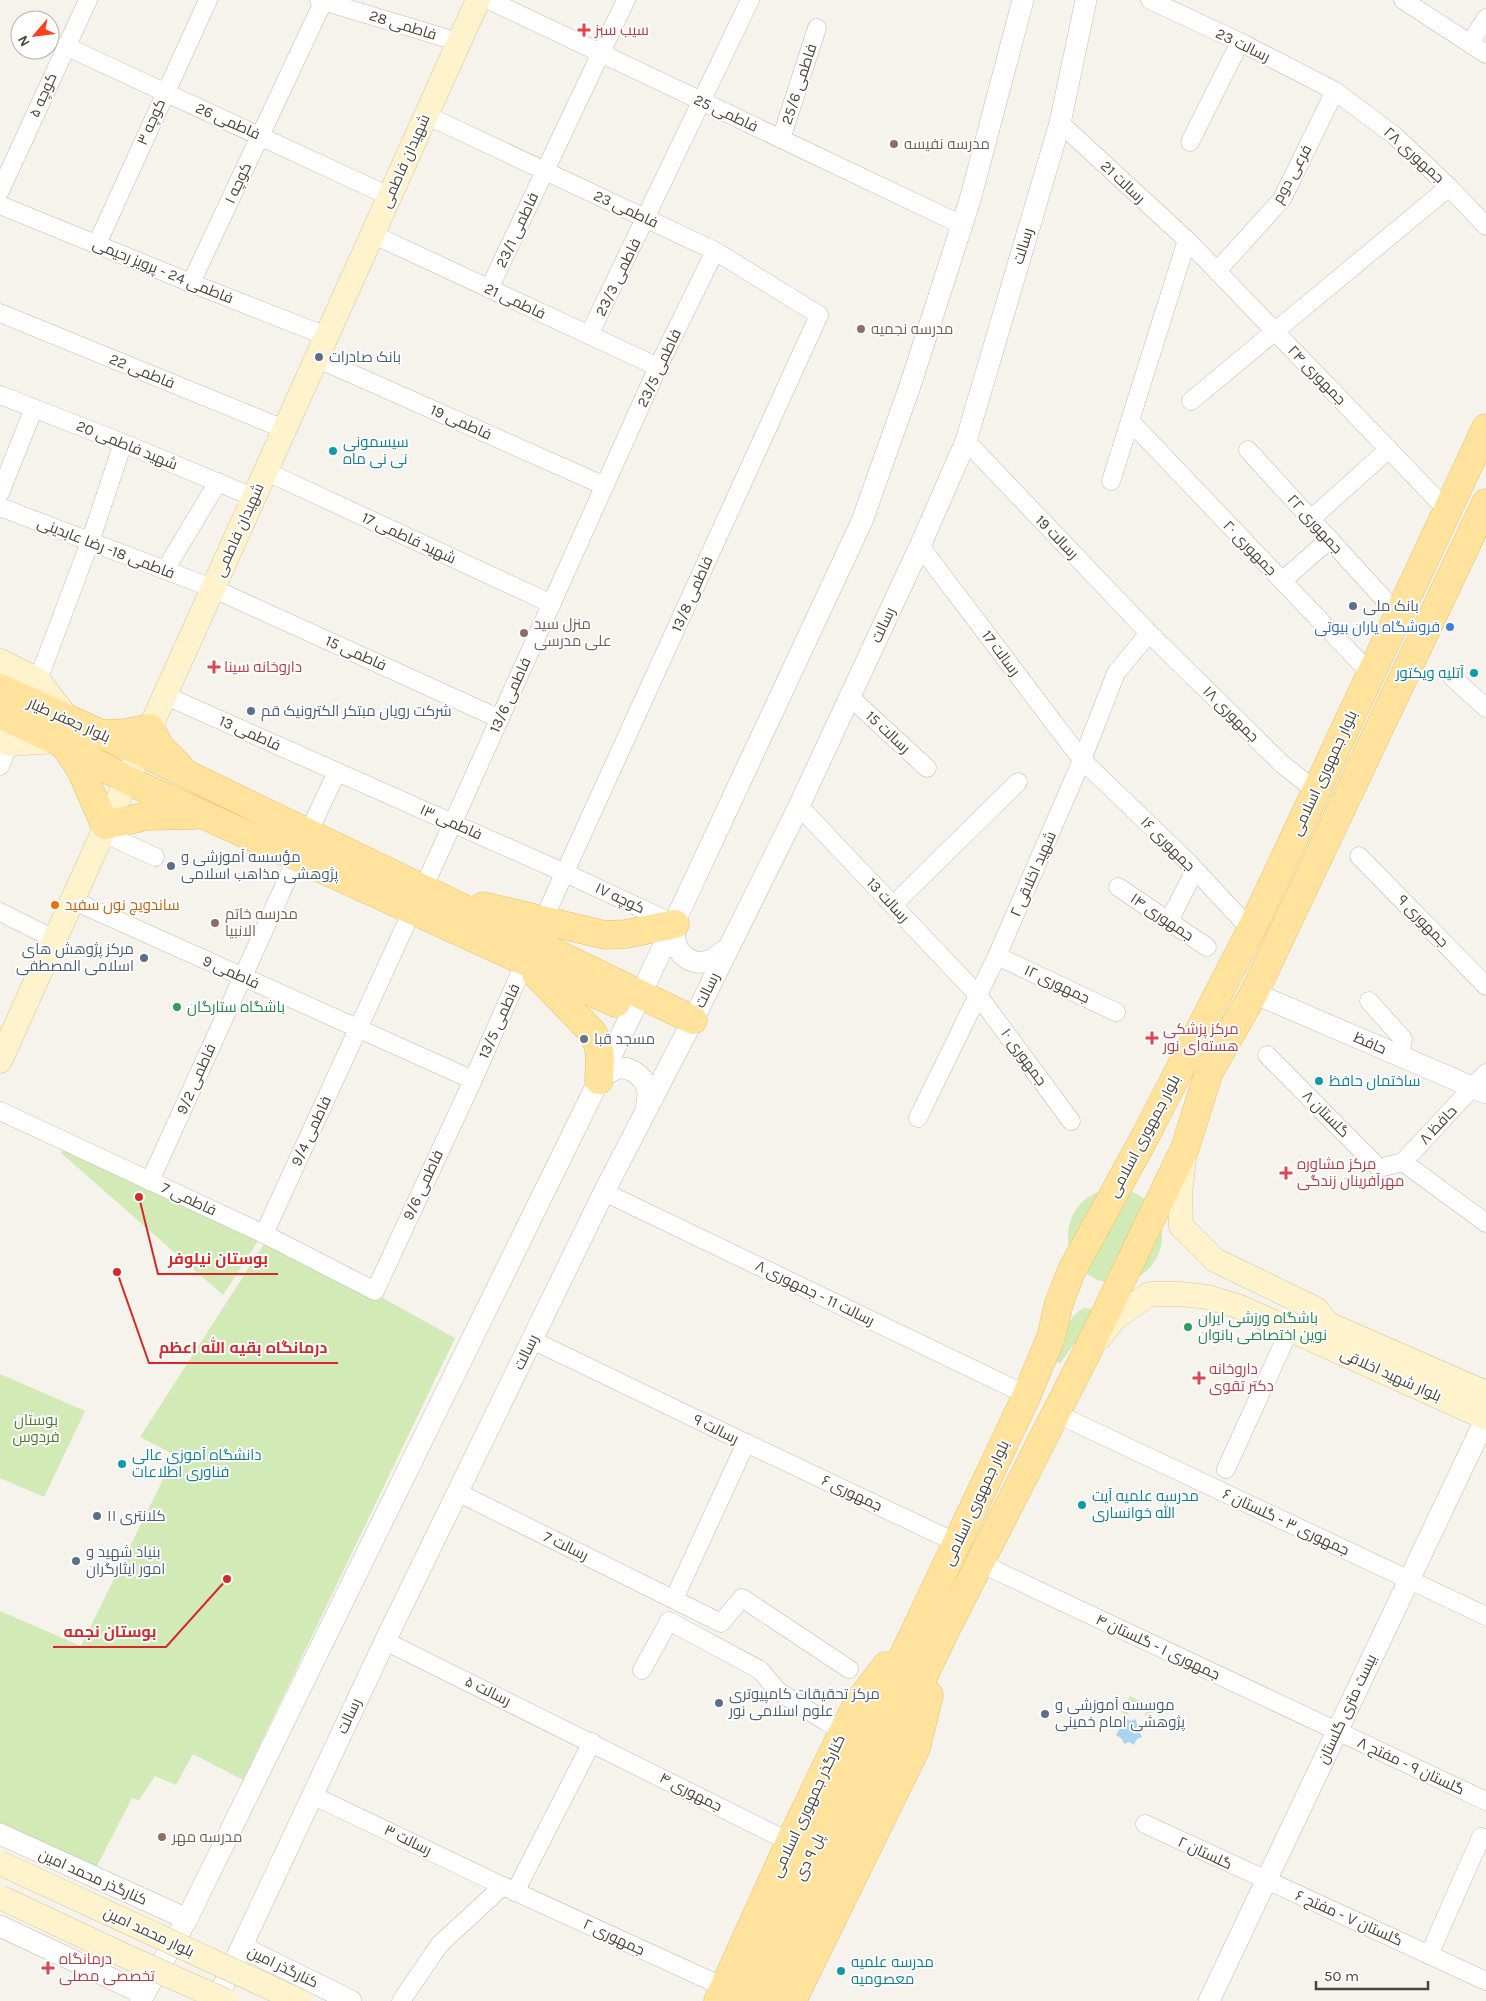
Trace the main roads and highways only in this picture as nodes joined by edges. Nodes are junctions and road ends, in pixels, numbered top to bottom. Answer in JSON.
{"nodes":[{"id":1,"x":478,"y":0,"type":"edge"},
{"id":2,"x":1486,"y":428,"type":"edge"},
{"id":3,"x":1486,"y":503,"type":"edge"},
{"id":4,"x":0,"y":660,"type":"edge"},
{"id":5,"x":0,"y":688,"type":"edge"},
{"id":6,"x":0,"y":714,"type":"edge"},
{"id":7,"x":64,"y":736,"type":"junction"},
{"id":8,"x":144,"y":740,"type":"junction"},
{"id":9,"x":4,"y":742,"type":"edge"},
{"id":10,"x":126,"y":779,"type":"junction"},
{"id":11,"x":204,"y":815,"type":"junction"},
{"id":12,"x":103,"y":829,"type":"junction"},
{"id":13,"x":423,"y":898,"type":"junction"},
{"id":14,"x":675,"y":924,"type":"road end"},
{"id":15,"x":534,"y":942,"type":"junction"},
{"id":16,"x":689,"y":1028,"type":"road end"},
{"id":17,"x":0,"y":1061,"type":"edge"},
{"id":18,"x":599,"y":1080,"type":"road end"},
{"id":19,"x":1185,"y":1148,"type":"junction"},
{"id":20,"x":1086,"y":1352,"type":"junction"},
{"id":21,"x":1486,"y":1393,"type":"edge"},
{"id":22,"x":1486,"y":1418,"type":"edge"},
{"id":23,"x":918,"y":1624,"type":"junction"},
{"id":24,"x":943,"y":1636,"type":"junction"},
{"id":25,"x":877,"y":1712,"type":"joint"},
{"id":26,"x":902,"y":1724,"type":"joint"},
{"id":27,"x":0,"y":1862,"type":"edge"},
{"id":28,"x":0,"y":1896,"type":"edge"},
{"id":29,"x":727,"y":1996,"type":"edge"},
{"id":30,"x":226,"y":2001,"type":"edge"},
{"id":31,"x":299,"y":2001,"type":"edge"},
{"id":32,"x":769,"y":2001,"type":"edge"},
{"id":33,"x":792,"y":2001,"type":"edge"}],
"edges":[{"from":1,"to":8,"type":"main road","name":"شهیدان فاطمی"},
{"from":2,"to":23,"type":"main road","name":"بلوار جمهوری اسلامی"},
{"from":3,"to":19,"type":"main road","name":"بلوار جمهوری اسلامی"},
{"from":4,"to":7,"type":"main road"},
{"from":5,"to":7,"type":"main road","name":"بلوار جعفر طیار"},
{"from":6,"to":7,"type":"main road","name":"بلوار جعفر طیار"},
{"from":7,"to":8,"type":"main road","name":"بلوار جعفر طیار"},
{"from":7,"to":9,"type":"main road"},
{"from":7,"to":10,"type":"main road","name":"بلوار جعفر طیار"},
{"from":7,"to":12,"type":"main road"},
{"from":8,"to":10,"type":"main road","name":"شهیدان فاطمی"},
{"from":8,"to":13,"type":"main road","name":"بلوار جعفر طیار"},
{"from":10,"to":11,"type":"main road","name":"بلوار جعفر طیار"},
{"from":10,"to":12,"type":"main road","name":"شهیدان فاطمی"},
{"from":11,"to":12,"type":"main road"},
{"from":11,"to":13,"type":"main road","name":"بلوار جعفر طیار"},
{"from":12,"to":17,"type":"main road","name":"شهیدان فاطمی"},
{"from":13,"to":15,"type":"main road"},
{"from":13,"to":15,"type":"main road"},
{"from":14,"to":15,"type":"main road"},
{"from":15,"to":16,"type":"main road"},
{"from":15,"to":18,"type":"main road"},
{"from":19,"to":20,"type":"main road","name":"بلوار جمهوری اسلامی"},
{"from":19,"to":21,"type":"main road","name":"بلوار شهید اخلاقی"},
{"from":20,"to":22,"type":"main road","name":"بلوار شهید اخلاقی"},
{"from":20,"to":24,"type":"main road","name":"بلوار جمهوری اسلامی"},
{"from":23,"to":25,"type":"main road","name":"بلوار جمهوری اسلامی"},
{"from":23,"to":29,"type":"main road","name":"کنارگذر جمهوری اسلامی"},
{"from":24,"to":26,"type":"main road","name":"بلوار جمهوری اسلامی"},
{"from":24,"to":33,"type":"main road"},
{"from":25,"to":29,"type":"main road","name":"پل ۹ دی"},
{"from":26,"to":32,"type":"main road","name":"پل ۹ دی"},
{"from":27,"to":31,"type":"main road","name":"بلوار محمد امین","bridge":true},
{"from":28,"to":30,"type":"main road","name":"بلوار محمد امین","bridge":true}]}
